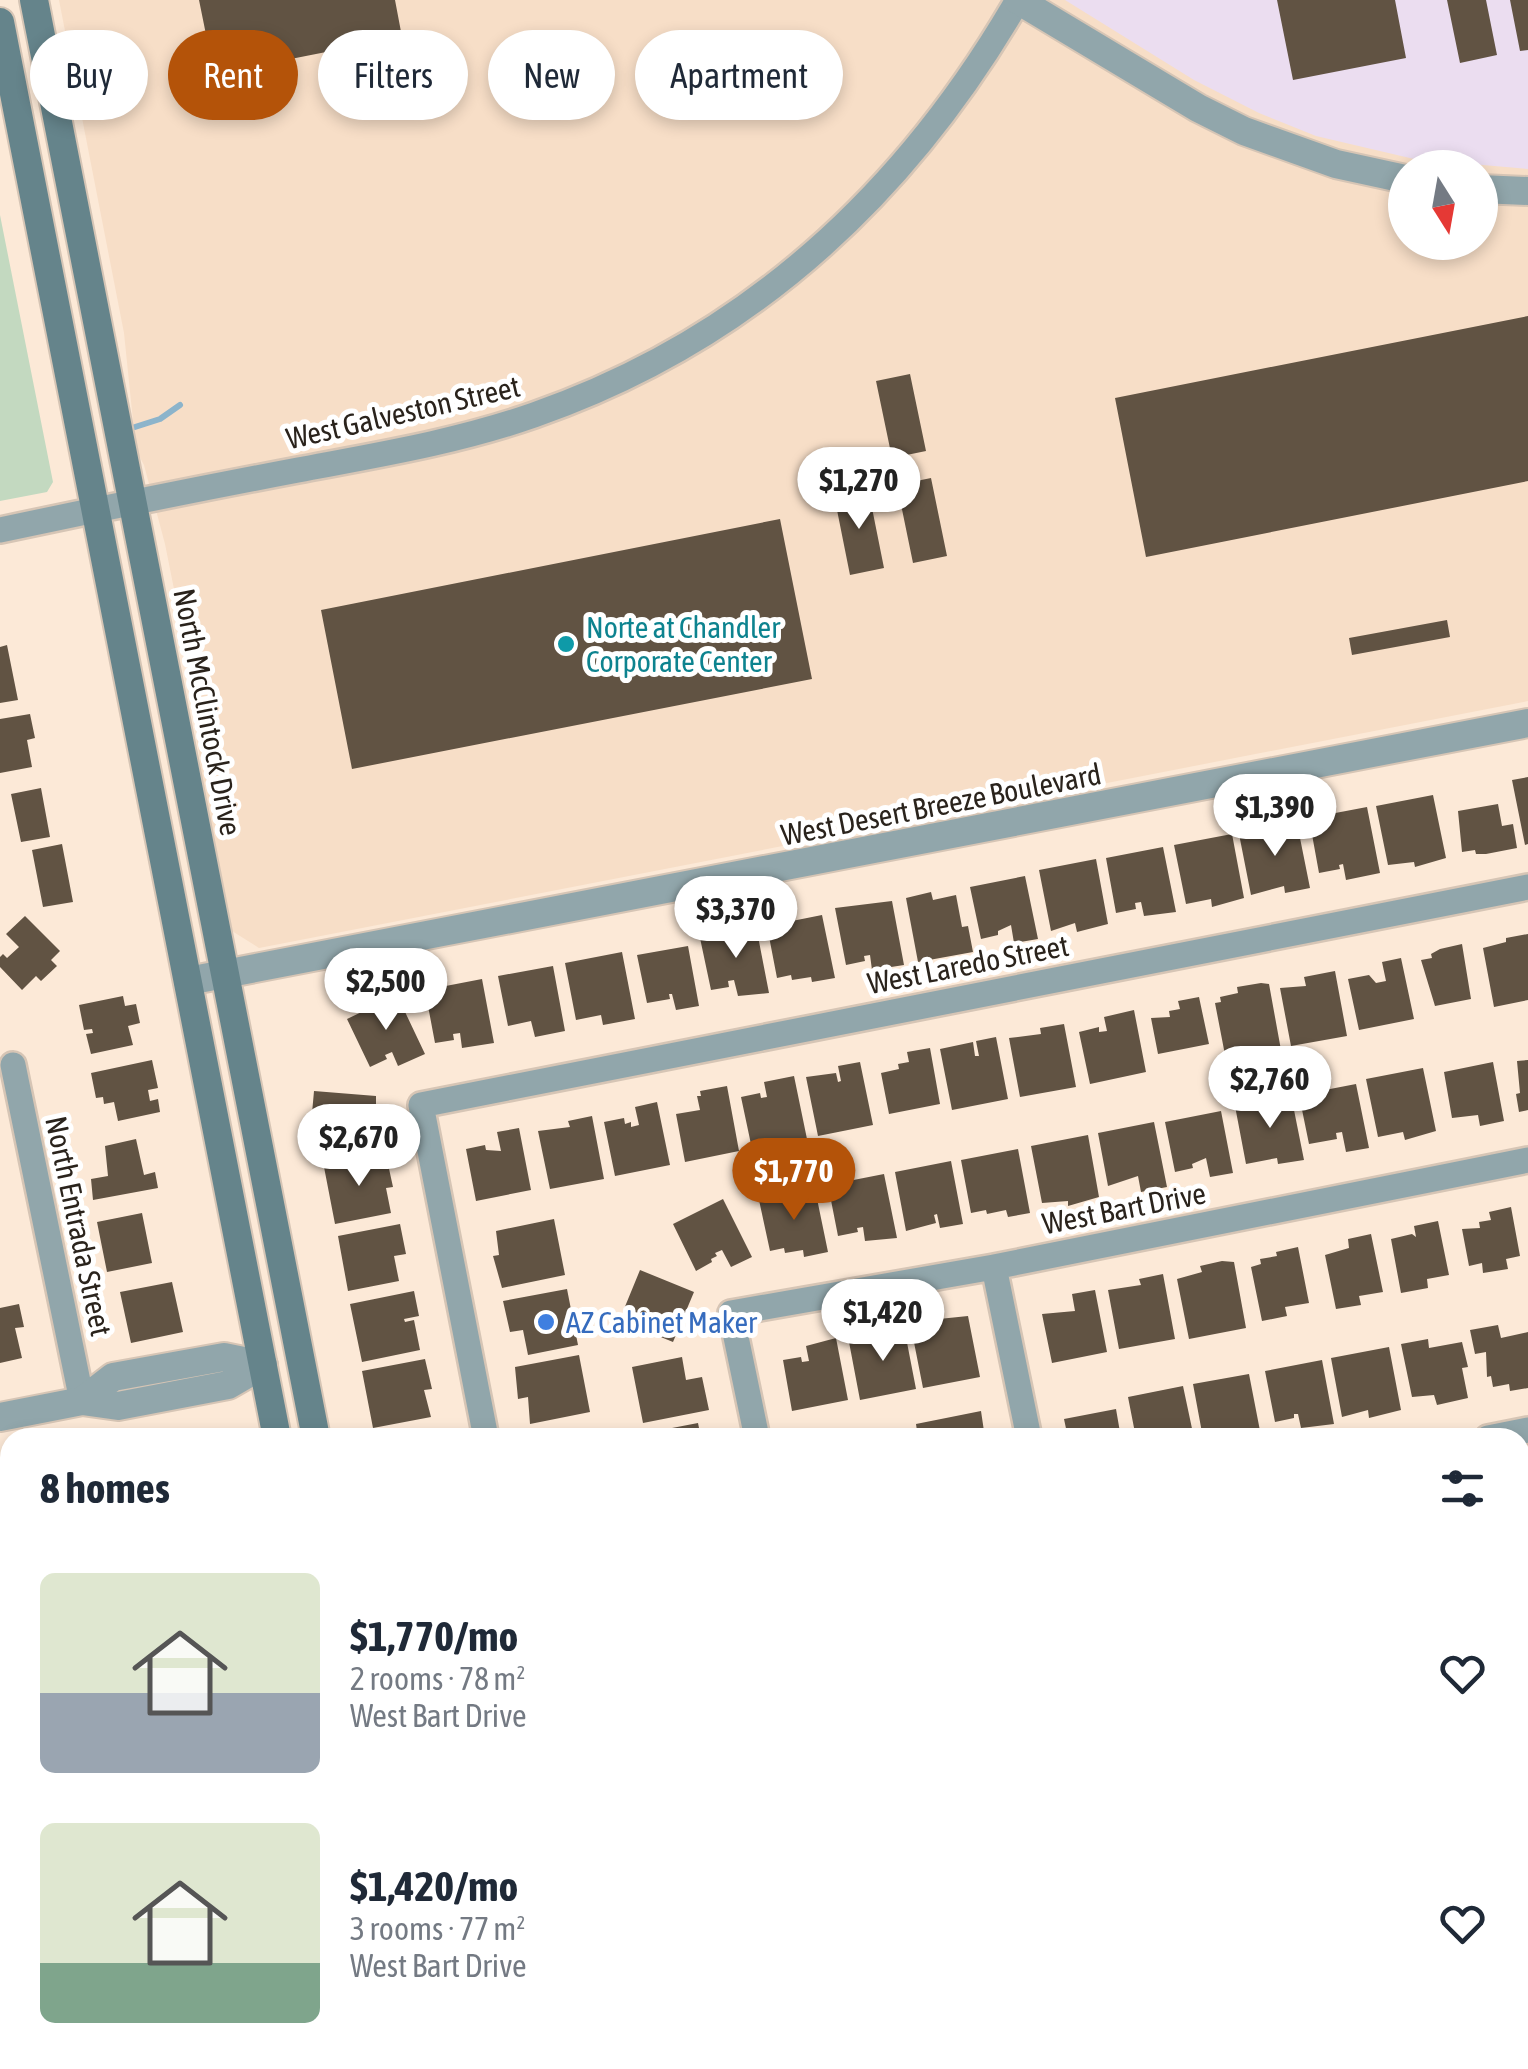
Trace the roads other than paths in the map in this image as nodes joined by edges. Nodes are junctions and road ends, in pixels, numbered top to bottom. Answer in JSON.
{"nodes":[{"id":1,"x":34,"y":0,"type":"edge"},
{"id":2,"x":1018,"y":0,"type":"edge"},
{"id":3,"x":0,"y":22,"type":"edge"},
{"id":4,"x":1388,"y":175,"type":"edge"},
{"id":5,"x":1498,"y":189,"type":"edge"},
{"id":6,"x":1528,"y":191,"type":"edge"},
{"id":7,"x":132,"y":502,"type":"junction"},
{"id":8,"x":94,"y":509,"type":"junction"},
{"id":9,"x":0,"y":530,"type":"edge"},
{"id":10,"x":1528,"y":723,"type":"edge"},
{"id":11,"x":1528,"y":886,"type":"edge"},
{"id":12,"x":227,"y":973,"type":"junction"},
{"id":13,"x":188,"y":981,"type":"junction"},
{"id":14,"x":12,"y":1065,"type":"dead end"},
{"id":15,"x":1528,"y":1160,"type":"edge"},
{"id":16,"x":994,"y":1267,"type":"junction"},
{"id":17,"x":263,"y":1365,"type":"junction"},
{"id":18,"x":82,"y":1401,"type":"junction"},
{"id":19,"x":0,"y":1417,"type":"edge"},
{"id":20,"x":275,"y":1428,"type":"edge"},
{"id":21,"x":314,"y":1428,"type":"edge"},
{"id":22,"x":484,"y":1428,"type":"edge"},
{"id":23,"x":755,"y":1428,"type":"edge"},
{"id":24,"x":1027,"y":1428,"type":"edge"}],
"edges":[{"from":1,"to":7,"type":"main road","name":"North McClintock Drive"},
{"from":2,"to":4,"type":"street"},
{"from":2,"to":7,"type":"street","name":"West Galveston Street"},
{"from":3,"to":8,"type":"main road"},
{"from":5,"to":6,"type":"street"},
{"from":7,"to":8,"type":"street","name":"West Galveston Street"},
{"from":7,"to":12,"type":"main road","name":"North McClintock Drive"},
{"from":8,"to":9,"type":"street","name":"West Galveston Street"},
{"from":8,"to":13,"type":"main road"},
{"from":10,"to":12,"type":"street","name":"West Desert Breeze Boulevard"},
{"from":11,"to":22,"type":"street","name":"West Laredo Street"},
{"from":12,"to":13,"type":"street","name":"West Desert Breeze Boulevard"},
{"from":12,"to":21,"type":"main road","name":"North McClintock Drive"},
{"from":13,"to":17,"type":"main road"},
{"from":14,"to":18,"type":"street","name":"North Entrada Street"},
{"from":15,"to":16,"type":"street","name":"West Bart Drive"},
{"from":16,"to":23,"type":"street","name":"West Bart Drive"},
{"from":16,"to":24,"type":"street"},
{"from":17,"to":18,"type":"street"},
{"from":17,"to":20,"type":"main road"},
{"from":18,"to":19,"type":"street"}]}
